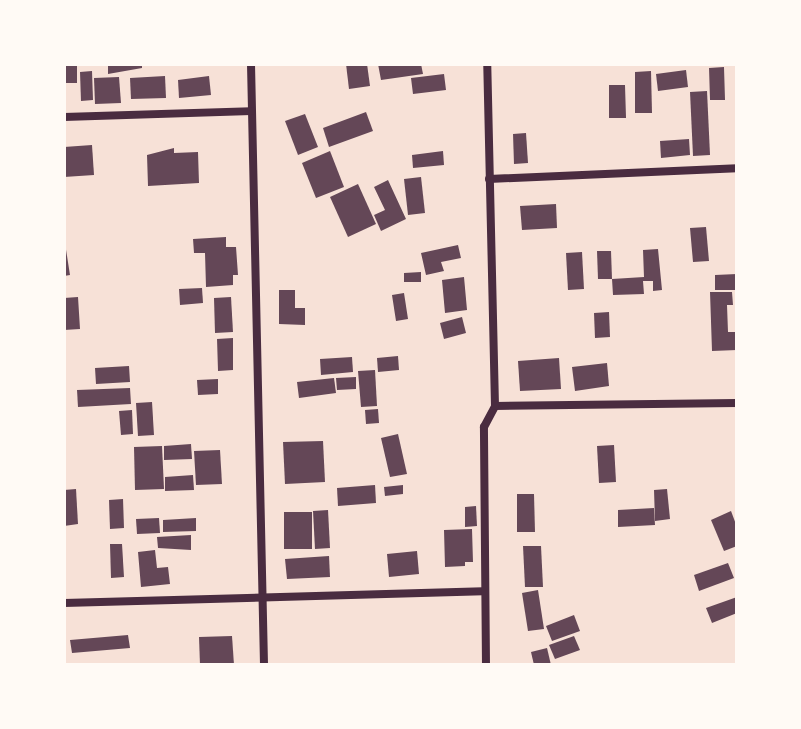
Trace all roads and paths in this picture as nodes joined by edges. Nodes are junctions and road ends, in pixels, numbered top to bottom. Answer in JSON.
{"nodes":[{"id":1,"x":251,"y":64,"type":"edge"},
{"id":2,"x":487,"y":64,"type":"edge"},
{"id":3,"x":251,"y":111,"type":"junction"},
{"id":4,"x":64,"y":117,"type":"edge"},
{"id":5,"x":737,"y":168,"type":"edge"},
{"id":6,"x":489,"y":179,"type":"junction"},
{"id":7,"x":737,"y":403,"type":"edge"},
{"id":8,"x":495,"y":406,"type":"junction"},
{"id":9,"x":483,"y":591,"type":"junction"},
{"id":10,"x":262,"y":597,"type":"junction"},
{"id":11,"x":64,"y":603,"type":"edge"},
{"id":12,"x":264,"y":665,"type":"edge"},
{"id":13,"x":486,"y":665,"type":"edge"}],
"edges":[{"from":1,"to":3,"type":"street"},
{"from":2,"to":6,"type":"street"},
{"from":3,"to":4,"type":"street"},
{"from":3,"to":10,"type":"street"},
{"from":5,"to":6,"type":"street"},
{"from":6,"to":8,"type":"street"},
{"from":7,"to":8,"type":"street"},
{"from":8,"to":9,"type":"street"},
{"from":9,"to":10,"type":"street"},
{"from":9,"to":13,"type":"street"},
{"from":10,"to":11,"type":"street"},
{"from":10,"to":12,"type":"street"}]}
